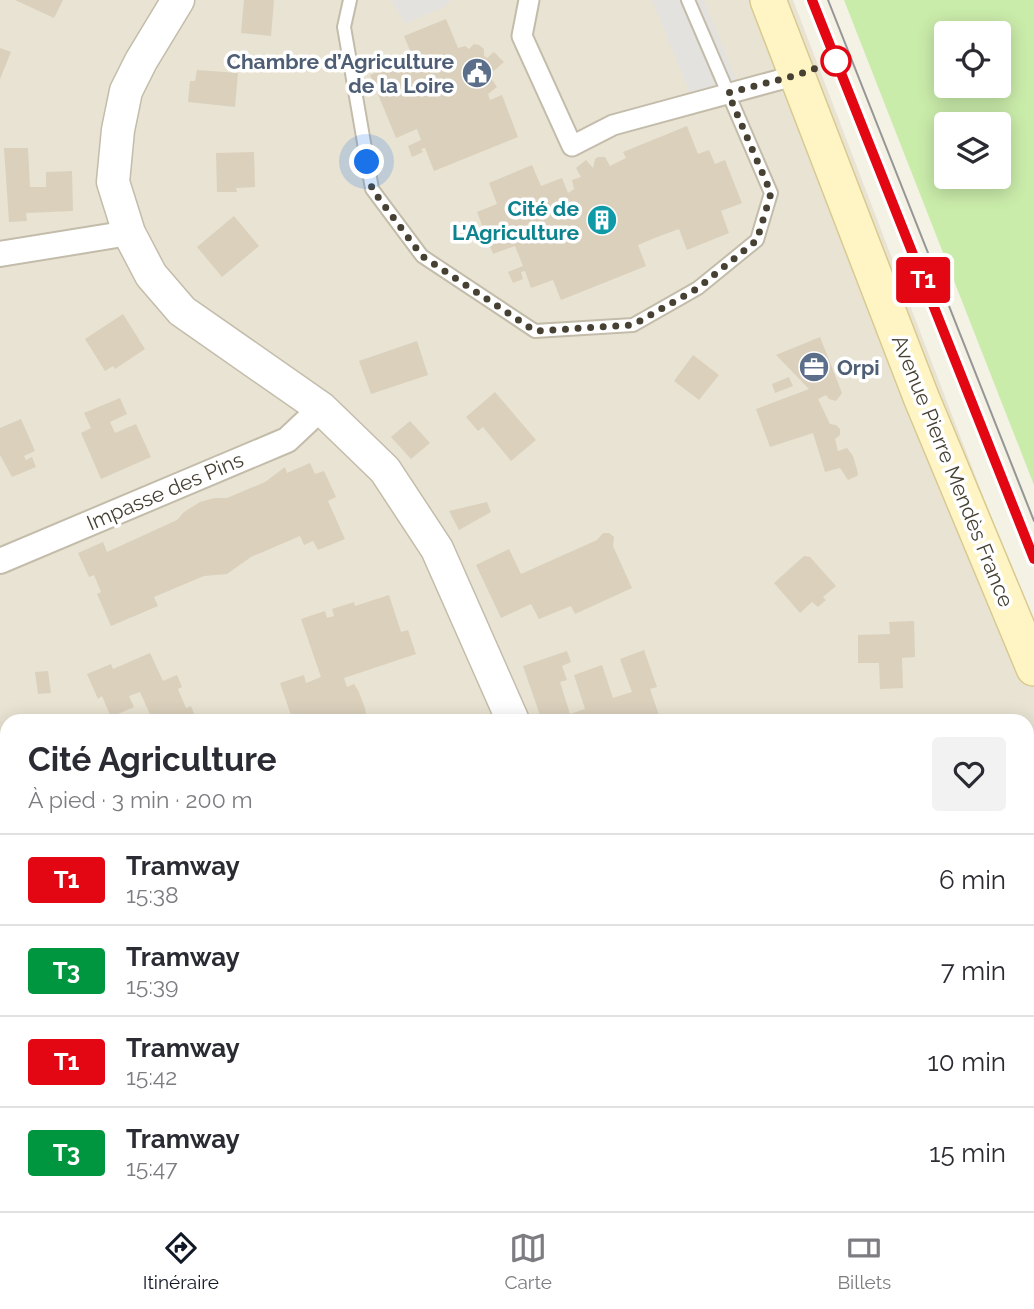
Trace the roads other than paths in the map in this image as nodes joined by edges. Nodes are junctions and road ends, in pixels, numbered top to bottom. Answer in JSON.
{"nodes":[{"id":1,"x":178,"y":0,"type":"edge"},
{"id":2,"x":350,"y":0,"type":"edge"},
{"id":3,"x":529,"y":0,"type":"edge"},
{"id":4,"x":688,"y":0,"type":"edge"},
{"id":5,"x":768,"y":0,"type":"edge"},
{"id":6,"x":797,"y":75,"type":"junction"},
{"id":7,"x":728,"y":93,"type":"junction"},
{"id":8,"x":129,"y":233,"type":"junction"},
{"id":9,"x":0,"y":254,"type":"edge"},
{"id":10,"x":321,"y":408,"type":"junction"},
{"id":11,"x":0,"y":561,"type":"edge"},
{"id":12,"x":1034,"y":667,"type":"edge"},
{"id":13,"x":510,"y":714,"type":"edge"}],
"edges":[{"from":1,"to":8,"type":"street"},
{"from":2,"to":7,"type":"lane"},
{"from":3,"to":7,"type":"street"},
{"from":4,"to":7,"type":"lane"},
{"from":5,"to":6,"type":"main road","name":"Avenue Pierre Mendès France"},
{"from":6,"to":7,"type":"street"},
{"from":6,"to":12,"type":"main road","name":"Avenue Pierre Mendès France"},
{"from":8,"to":9,"type":"street"},
{"from":8,"to":10,"type":"street"},
{"from":10,"to":11,"type":"street","name":"Impasse des Pins"},
{"from":10,"to":13,"type":"street"}]}
